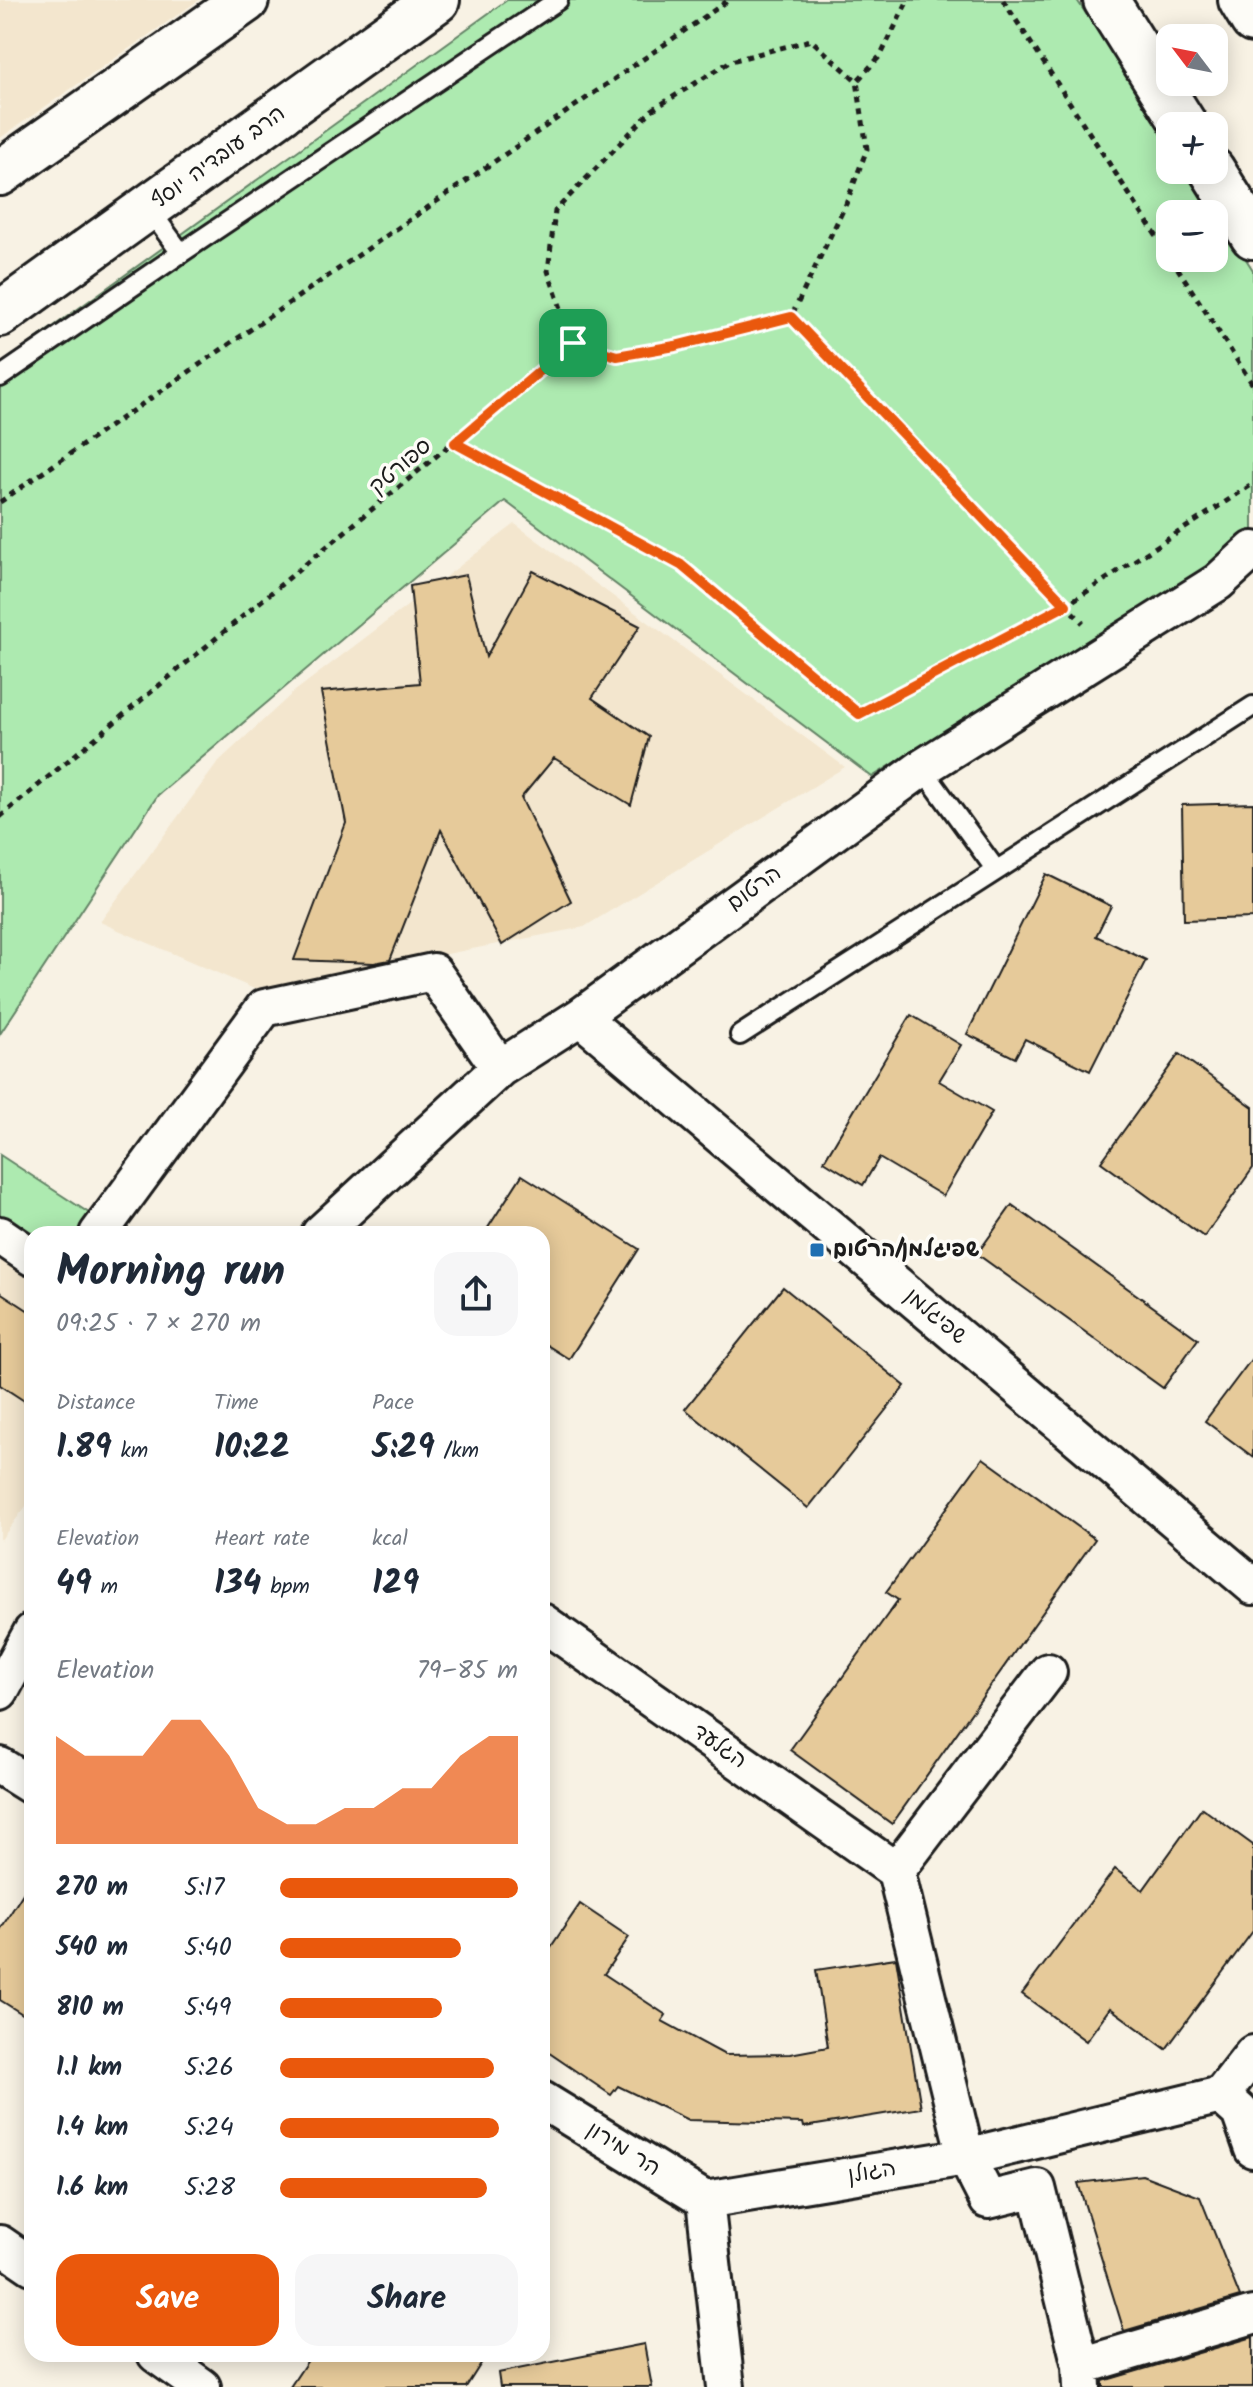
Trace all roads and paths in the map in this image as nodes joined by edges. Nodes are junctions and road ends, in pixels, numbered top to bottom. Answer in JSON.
{"nodes":[{"id":1,"x":246,"y":0,"type":"edge"},
{"id":2,"x":437,"y":0,"type":"edge"},
{"id":3,"x":558,"y":0,"type":"edge"},
{"id":4,"x":729,"y":0,"type":"edge"},
{"id":5,"x":908,"y":0,"type":"edge"},
{"id":6,"x":1003,"y":0,"type":"edge"},
{"id":7,"x":1106,"y":0,"type":"edge"},
{"id":8,"x":1241,"y":0,"type":"edge"},
{"id":9,"x":1253,"y":20,"type":"edge"},
{"id":10,"x":857,"y":81,"type":"junction"},
{"id":11,"x":1176,"y":112,"type":"edge"},
{"id":12,"x":0,"y":173,"type":"edge"},
{"id":13,"x":1221,"y":184,"type":"edge"},
{"id":14,"x":149,"y":209,"type":"junction"},
{"id":15,"x":1156,"y":235,"type":"edge"},
{"id":16,"x":1253,"y":236,"type":"edge"},
{"id":17,"x":181,"y":253,"type":"junction"},
{"id":18,"x":1180,"y":272,"type":"edge"},
{"id":19,"x":0,"y":314,"type":"edge"},
{"id":20,"x":791,"y":317,"type":"junction"},
{"id":21,"x":573,"y":343,"type":"junction"},
{"id":22,"x":0,"y":377,"type":"edge"},
{"id":23,"x":1253,"y":385,"type":"edge"},
{"id":24,"x":455,"y":443,"type":"junction"},
{"id":25,"x":1253,"y":484,"type":"edge"},
{"id":26,"x":0,"y":502,"type":"edge"},
{"id":27,"x":1253,"y":550,"type":"edge"},
{"id":28,"x":1253,"y":568,"type":"edge"},
{"id":29,"x":1218,"y":582,"type":"junction"},
{"id":30,"x":1066,"y":605,"type":"junction"},
{"id":31,"x":1110,"y":651,"type":"junction"},
{"id":32,"x":1253,"y":706,"type":"edge"},
{"id":33,"x":922,"y":768,"type":"junction"},
{"id":34,"x":0,"y":817,"type":"edge"},
{"id":35,"x":996,"y":870,"type":"junction"},
{"id":36,"x":580,"y":1017,"type":"junction"},
{"id":37,"x":740,"y":1035,"type":"dead end"},
{"id":38,"x":500,"y":1068,"type":"junction"},
{"id":39,"x":104,"y":1226,"type":"edge"},
{"id":40,"x":329,"y":1226,"type":"edge"},
{"id":41,"x":0,"y":1235,"type":"edge"},
{"id":42,"x":24,"y":1252,"type":"edge"},
{"id":43,"x":1253,"y":1586,"type":"edge"},
{"id":44,"x":550,"y":1628,"type":"edge"},
{"id":45,"x":24,"y":1647,"type":"edge"},
{"id":46,"x":1048,"y":1672,"type":"dead end"},
{"id":47,"x":0,"y":1691,"type":"edge"},
{"id":48,"x":0,"y":1766,"type":"edge"},
{"id":49,"x":24,"y":1781,"type":"edge"},
{"id":50,"x":896,"y":1871,"type":"junction"},
{"id":51,"x":1253,"y":2054,"type":"edge"},
{"id":52,"x":1221,"y":2095,"type":"junction"},
{"id":53,"x":550,"y":2105,"type":"edge"},
{"id":54,"x":1253,"y":2149,"type":"edge"},
{"id":55,"x":966,"y":2157,"type":"junction"},
{"id":56,"x":705,"y":2200,"type":"junction"},
{"id":57,"x":0,"y":2244,"type":"edge"},
{"id":58,"x":24,"y":2260,"type":"edge"},
{"id":59,"x":1253,"y":2315,"type":"edge"},
{"id":60,"x":167,"y":2362,"type":"edge"},
{"id":61,"x":1082,"y":2376,"type":"edge"},
{"id":62,"x":202,"y":2387,"type":"edge"},
{"id":63,"x":726,"y":2387,"type":"edge"}],
"edges":[{"from":1,"to":12,"type":"main road"},
{"from":2,"to":14,"type":"main road","name":"הרב עובדיה יוסף"},
{"from":3,"to":17,"type":"lane"},
{"from":4,"to":26,"type":"path"},
{"from":5,"to":10,"type":"path"},
{"from":6,"to":15,"type":"path"},
{"from":7,"to":11,"type":"main road"},
{"from":8,"to":9,"type":"main road"},
{"from":10,"to":20,"type":"path"},
{"from":10,"to":21,"type":"path"},
{"from":13,"to":16,"type":"main road"},
{"from":14,"to":17,"type":"lane"},
{"from":14,"to":19,"type":"main road","name":"הרב עובדיה יוסף"},
{"from":17,"to":22,"type":"lane"},
{"from":18,"to":23,"type":"path"},
{"from":20,"to":21,"type":"path"},
{"from":20,"to":30,"type":"path"},
{"from":21,"to":24,"type":"path","name":"ספורטק"},
{"from":24,"to":30,"type":"path"},
{"from":24,"to":34,"type":"path","name":"ספורטק"},
{"from":25,"to":30,"type":"path"},
{"from":27,"to":29,"type":"street","name":"הרטום"},
{"from":28,"to":29,"type":"street","name":"הרטום"},
{"from":29,"to":31,"type":"street","name":"הרטום"},
{"from":30,"to":31,"type":"path"},
{"from":31,"to":33,"type":"street","name":"הרטום"},
{"from":32,"to":35,"type":"lane"},
{"from":33,"to":35,"type":"lane"},
{"from":33,"to":36,"type":"street","name":"הרטום"},
{"from":35,"to":37,"type":"lane"},
{"from":36,"to":38,"type":"street","name":"הרטום"},
{"from":36,"to":43,"type":"street","name":"שפיגלמן"},
{"from":38,"to":39,"type":"street"},
{"from":38,"to":40,"type":"street","name":"הרטום"},
{"from":41,"to":42,"type":"street"},
{"from":44,"to":50,"type":"street","name":"הגלעד"},
{"from":45,"to":47,"type":"street"},
{"from":46,"to":50,"type":"street"},
{"from":48,"to":49,"type":"street"},
{"from":50,"to":55,"type":"street"},
{"from":51,"to":52,"type":"street"},
{"from":52,"to":54,"type":"street"},
{"from":52,"to":55,"type":"street","name":"הגולן"},
{"from":53,"to":56,"type":"street","name":"הר מירון"},
{"from":55,"to":56,"type":"street","name":"הגולן"},
{"from":55,"to":61,"type":"street"},
{"from":56,"to":63,"type":"street"},
{"from":57,"to":58,"type":"street"},
{"from":59,"to":61,"type":"street"},
{"from":60,"to":62,"type":"street"}]}
